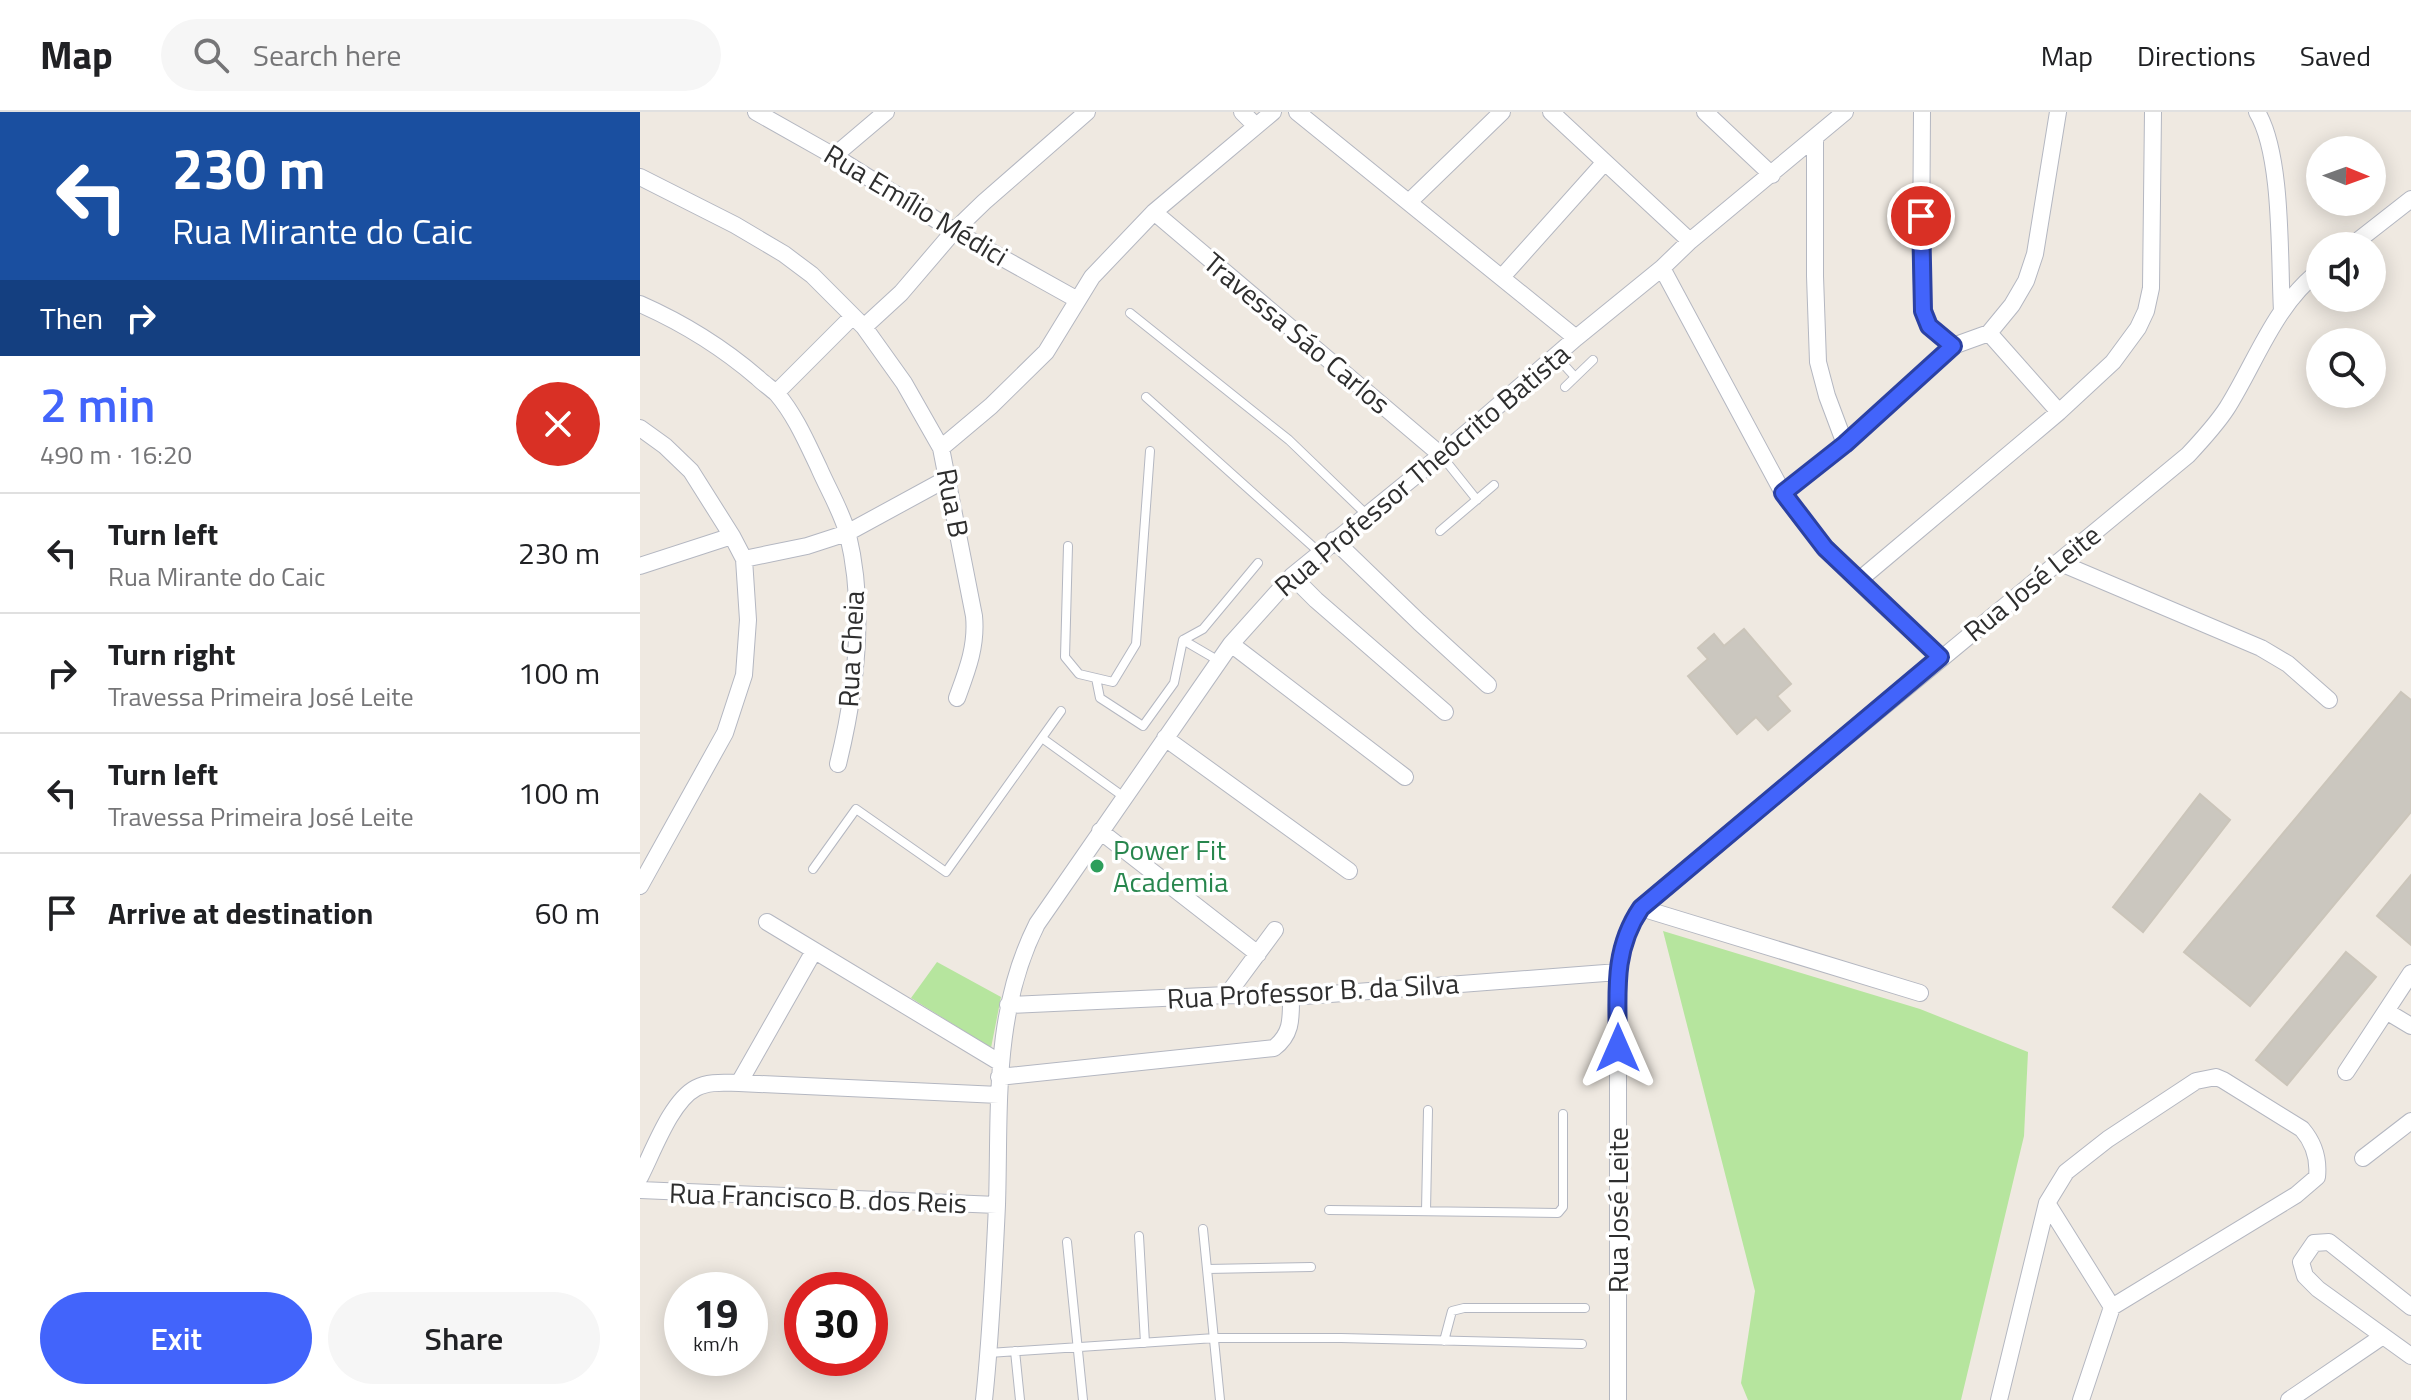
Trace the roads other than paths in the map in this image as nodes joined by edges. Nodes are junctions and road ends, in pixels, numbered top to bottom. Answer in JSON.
{"nodes":[{"id":1,"x":756,"y":112,"type":"edge"},
{"id":2,"x":886,"y":112,"type":"edge"},
{"id":3,"x":1087,"y":112,"type":"edge"},
{"id":4,"x":1242,"y":112,"type":"edge"},
{"id":5,"x":1273,"y":112,"type":"edge"},
{"id":6,"x":1297,"y":112,"type":"edge"},
{"id":7,"x":1502,"y":112,"type":"edge"},
{"id":8,"x":1551,"y":112,"type":"edge"},
{"id":9,"x":1705,"y":112,"type":"edge"},
{"id":10,"x":1845,"y":112,"type":"edge"},
{"id":11,"x":1922,"y":112,"type":"edge"},
{"id":12,"x":2058,"y":112,"type":"edge"},
{"id":13,"x":2153,"y":112,"type":"edge"},
{"id":14,"x":2257,"y":112,"type":"edge"},
{"id":15,"x":1256,"y":126,"type":"junction"},
{"id":16,"x":1815,"y":139,"type":"junction"},
{"id":17,"x":834,"y":156,"type":"junction"},
{"id":18,"x":1604,"y":163,"type":"junction"},
{"id":19,"x":1772,"y":175,"type":"junction"},
{"id":20,"x":640,"y":177,"type":"edge"},
{"id":21,"x":2411,"y":199,"type":"edge"},
{"id":22,"x":1410,"y":201,"type":"junction"},
{"id":23,"x":1154,"y":212,"type":"junction"},
{"id":24,"x":954,"y":231,"type":"junction"},
{"id":25,"x":2369,"y":232,"type":"edge"},
{"id":26,"x":1690,"y":241,"type":"junction"},
{"id":27,"x":1662,"y":268,"type":"junction"},
{"id":28,"x":1502,"y":277,"type":"junction"},
{"id":29,"x":2306,"y":281,"type":"edge"},
{"id":30,"x":1076,"y":299,"type":"junction"},
{"id":31,"x":640,"y":304,"type":"edge"},
{"id":32,"x":2282,"y":311,"type":"junction"},
{"id":33,"x":1130,"y":313,"type":"dead end"},
{"id":34,"x":859,"y":322,"type":"junction"},
{"id":35,"x":1989,"y":333,"type":"junction"},
{"id":36,"x":1576,"y":338,"type":"junction"},
{"id":37,"x":1953,"y":346,"type":"junction"},
{"id":38,"x":1556,"y":356,"type":"junction"},
{"id":39,"x":1593,"y":360,"type":"dead end"},
{"id":40,"x":1575,"y":377,"type":"junction"},
{"id":41,"x":1565,"y":387,"type":"dead end"},
{"id":42,"x":776,"y":393,"type":"junction"},
{"id":43,"x":1146,"y":397,"type":"dead end"},
{"id":44,"x":2059,"y":412,"type":"junction"},
{"id":45,"x":640,"y":428,"type":"edge"},
{"id":46,"x":1845,"y":444,"type":"junction"},
{"id":47,"x":941,"y":448,"type":"junction"},
{"id":48,"x":1150,"y":451,"type":"dead end"},
{"id":49,"x":1441,"y":455,"type":"junction"},
{"id":50,"x":948,"y":478,"type":"junction"},
{"id":51,"x":1494,"y":485,"type":"dead end"},
{"id":52,"x":1783,"y":493,"type":"junction"},
{"id":53,"x":1477,"y":500,"type":"junction"},
{"id":54,"x":1367,"y":516,"type":"junction"},
{"id":55,"x":1440,"y":531,"type":"dead end"},
{"id":56,"x":847,"y":533,"type":"junction"},
{"id":57,"x":732,"y":536,"type":"junction"},
{"id":58,"x":1334,"y":540,"type":"junction"},
{"id":59,"x":1068,"y":546,"type":"dead end"},
{"id":60,"x":1319,"y":552,"type":"junction"},
{"id":61,"x":744,"y":559,"type":"junction"},
{"id":62,"x":2058,"y":562,"type":"junction"},
{"id":63,"x":1258,"y":563,"type":"dead end"},
{"id":64,"x":640,"y":566,"type":"edge"},
{"id":65,"x":1292,"y":576,"type":"junction"},
{"id":66,"x":1858,"y":581,"type":"junction"},
{"id":67,"x":1183,"y":640,"type":"junction"},
{"id":68,"x":1231,"y":644,"type":"junction"},
{"id":69,"x":1940,"y":657,"type":"junction"},
{"id":70,"x":1219,"y":661,"type":"junction"},
{"id":71,"x":1096,"y":678,"type":"junction"},
{"id":72,"x":1488,"y":685,"type":"dead end"},
{"id":73,"x":957,"y":698,"type":"dead end"},
{"id":74,"x":2329,"y":700,"type":"dead end"},
{"id":75,"x":1061,"y":711,"type":"dead end"},
{"id":76,"x":1445,"y":712,"type":"dead end"},
{"id":77,"x":1042,"y":738,"type":"junction"},
{"id":78,"x":1165,"y":738,"type":"junction"},
{"id":79,"x":838,"y":764,"type":"dead end"},
{"id":80,"x":1405,"y":777,"type":"dead end"},
{"id":81,"x":1124,"y":797,"type":"junction"},
{"id":82,"x":1100,"y":831,"type":"junction"},
{"id":83,"x":813,"y":869,"type":"dead end"},
{"id":84,"x":1349,"y":871,"type":"dead end"},
{"id":85,"x":640,"y":886,"type":"edge"},
{"id":86,"x":1641,"y":908,"type":"junction"},
{"id":87,"x":767,"y":922,"type":"dead end"},
{"id":88,"x":1275,"y":930,"type":"dead end"},
{"id":89,"x":814,"y":951,"type":"junction"},
{"id":90,"x":1258,"y":954,"type":"junction"},
{"id":91,"x":1618,"y":972,"type":"junction"},
{"id":92,"x":2411,"y":973,"type":"edge"},
{"id":93,"x":1920,"y":993,"type":"dead end"},
{"id":94,"x":1227,"y":995,"type":"junction"},
{"id":95,"x":1291,"y":997,"type":"junction"},
{"id":96,"x":1008,"y":1005,"type":"junction"},
{"id":97,"x":2386,"y":1011,"type":"junction"},
{"id":98,"x":2411,"y":1026,"type":"edge"},
{"id":99,"x":999,"y":1069,"type":"junction"},
{"id":100,"x":2346,"y":1072,"type":"dead end"},
{"id":101,"x":739,"y":1083,"type":"junction"},
{"id":102,"x":999,"y":1095,"type":"junction"},
{"id":103,"x":1428,"y":1110,"type":"dead end"},
{"id":104,"x":1563,"y":1114,"type":"dead end"},
{"id":105,"x":2411,"y":1121,"type":"edge"},
{"id":106,"x":2363,"y":1158,"type":"dead end"},
{"id":107,"x":640,"y":1177,"type":"edge"},
{"id":108,"x":640,"y":1190,"type":"edge"},
{"id":109,"x":2047,"y":1203,"type":"junction"},
{"id":110,"x":997,"y":1205,"type":"junction"},
{"id":111,"x":1329,"y":1210,"type":"dead end"},
{"id":112,"x":1426,"y":1211,"type":"junction"},
{"id":113,"x":1203,"y":1229,"type":"dead end"},
{"id":114,"x":1139,"y":1236,"type":"dead end"},
{"id":115,"x":1067,"y":1242,"type":"dead end"},
{"id":116,"x":1311,"y":1267,"type":"dead end"},
{"id":117,"x":1207,"y":1269,"type":"junction"},
{"id":118,"x":2112,"y":1307,"type":"junction"},
{"id":119,"x":2411,"y":1307,"type":"edge"},
{"id":120,"x":1585,"y":1308,"type":"dead end"},
{"id":121,"x":2383,"y":1336,"type":"junction"},
{"id":122,"x":1215,"y":1338,"type":"junction"},
{"id":123,"x":1444,"y":1341,"type":"junction"},
{"id":124,"x":1145,"y":1343,"type":"junction"},
{"id":125,"x":1582,"y":1344,"type":"dead end"},
{"id":126,"x":1077,"y":1347,"type":"junction"},
{"id":127,"x":1015,"y":1351,"type":"junction"},
{"id":128,"x":989,"y":1353,"type":"junction"},
{"id":129,"x":2411,"y":1356,"type":"edge"},
{"id":130,"x":984,"y":1400,"type":"edge"},
{"id":131,"x":1020,"y":1400,"type":"edge"},
{"id":132,"x":1083,"y":1400,"type":"edge"},
{"id":133,"x":1220,"y":1400,"type":"edge"},
{"id":134,"x":1618,"y":1400,"type":"edge"},
{"id":135,"x":1999,"y":1400,"type":"edge"},
{"id":136,"x":2081,"y":1400,"type":"edge"},
{"id":137,"x":2289,"y":1400,"type":"edge"}],
"edges":[{"from":1,"to":17,"type":"street","name":"Rua Emílio Médici"},
{"from":2,"to":17,"type":"street"},
{"from":3,"to":24,"type":"street"},
{"from":4,"to":15,"type":"street"},
{"from":5,"to":15,"type":"street"},
{"from":6,"to":22,"type":"street"},
{"from":7,"to":22,"type":"street"},
{"from":8,"to":18,"type":"street"},
{"from":9,"to":19,"type":"street"},
{"from":10,"to":16,"type":"street","name":"Rua Professor Theócrito Batista"},
{"from":11,"to":37,"type":"street"},
{"from":12,"to":35,"type":"street"},
{"from":13,"to":44,"type":"street"},
{"from":14,"to":32,"type":"street"},
{"from":15,"to":23,"type":"street"},
{"from":16,"to":19,"type":"street","name":"Rua Professor Theócrito Batista"},
{"from":16,"to":46,"type":"street"},
{"from":17,"to":24,"type":"street","name":"Rua Emílio Médici"},
{"from":18,"to":26,"type":"street"},
{"from":18,"to":28,"type":"street"},
{"from":19,"to":26,"type":"street","name":"Rua Professor Theócrito Batista"},
{"from":20,"to":34,"type":"street","name":"Rua B"},
{"from":21,"to":25,"type":"street"},
{"from":22,"to":28,"type":"street"},
{"from":23,"to":30,"type":"street"},
{"from":23,"to":49,"type":"street","name":"Travessa Sáo Carlos"},
{"from":24,"to":30,"type":"street","name":"Rua Emílio Médici"},
{"from":24,"to":34,"type":"street"},
{"from":26,"to":27,"type":"street","name":"Rua Professor Theócrito Batista"},
{"from":27,"to":36,"type":"street","name":"Rua Professor Theócrito Batista"},
{"from":27,"to":52,"type":"street"},
{"from":28,"to":36,"type":"street"},
{"from":29,"to":32,"type":"street","name":"Rua José Leite"},
{"from":30,"to":47,"type":"street"},
{"from":31,"to":42,"type":"street","name":"Rua Cheia"},
{"from":32,"to":62,"type":"street","name":"Rua José Leite"},
{"from":33,"to":54,"type":"lane"},
{"from":34,"to":42,"type":"street"},
{"from":34,"to":47,"type":"street","name":"Rua B"},
{"from":35,"to":37,"type":"street"},
{"from":35,"to":44,"type":"street"},
{"from":36,"to":38,"type":"street","name":"Rua Professor Theócrito Batista"},
{"from":37,"to":46,"type":"street"},
{"from":38,"to":40,"type":"lane"},
{"from":38,"to":49,"type":"street","name":"Rua Professor Theócrito Batista"},
{"from":39,"to":40,"type":"lane"},
{"from":40,"to":41,"type":"lane"},
{"from":42,"to":56,"type":"street","name":"Rua Cheia"},
{"from":43,"to":60,"type":"lane"},
{"from":44,"to":66,"type":"street"},
{"from":45,"to":57,"type":"street"},
{"from":46,"to":52,"type":"street"},
{"from":47,"to":50,"type":"street","name":"Rua B"},
{"from":48,"to":71,"type":"lane"},
{"from":49,"to":53,"type":"lane"},
{"from":49,"to":54,"type":"street","name":"Rua Professor Theócrito Batista"},
{"from":50,"to":56,"type":"street"},
{"from":50,"to":73,"type":"street","name":"Rua B"},
{"from":51,"to":53,"type":"lane"},
{"from":52,"to":66,"type":"street"},
{"from":53,"to":55,"type":"lane"},
{"from":54,"to":58,"type":"street","name":"Rua Professor Theócrito Batista"},
{"from":56,"to":61,"type":"street"},
{"from":56,"to":79,"type":"street","name":"Rua Cheia"},
{"from":57,"to":61,"type":"street"},
{"from":57,"to":64,"type":"street"},
{"from":58,"to":60,"type":"street","name":"Rua Professor Theócrito Batista"},
{"from":58,"to":72,"type":"street"},
{"from":59,"to":71,"type":"lane"},
{"from":60,"to":65,"type":"street","name":"Rua Professor Theócrito Batista"},
{"from":61,"to":85,"type":"street"},
{"from":62,"to":69,"type":"street","name":"Rua José Leite"},
{"from":62,"to":74,"type":"street"},
{"from":63,"to":67,"type":"lane"},
{"from":65,"to":68,"type":"street","name":"Rua Professor Theócrito Batista"},
{"from":65,"to":76,"type":"street"},
{"from":66,"to":69,"type":"street"},
{"from":67,"to":70,"type":"lane"},
{"from":67,"to":71,"type":"lane"},
{"from":68,"to":70,"type":"street","name":"Rua Professor Theócrito Batista"},
{"from":68,"to":80,"type":"street"},
{"from":69,"to":86,"type":"street","name":"Rua José Leite"},
{"from":70,"to":78,"type":"street","name":"Rua Professor Theócrito Batista"},
{"from":75,"to":77,"type":"lane"},
{"from":77,"to":81,"type":"lane"},
{"from":77,"to":83,"type":"lane"},
{"from":78,"to":81,"type":"street","name":"Rua Professor Theócrito Batista"},
{"from":78,"to":84,"type":"street"},
{"from":81,"to":82,"type":"street","name":"Rua Professor Theócrito Batista"},
{"from":82,"to":90,"type":"street"},
{"from":82,"to":96,"type":"street","name":"Rua Professor Theócrito Batista"},
{"from":86,"to":91,"type":"street","name":"Rua José Leite"},
{"from":86,"to":93,"type":"street"},
{"from":87,"to":89,"type":"street"},
{"from":88,"to":90,"type":"street"},
{"from":89,"to":99,"type":"street"},
{"from":89,"to":101,"type":"street"},
{"from":90,"to":94,"type":"street"},
{"from":91,"to":95,"type":"street","name":"Rua Professor B. da Silva"},
{"from":91,"to":134,"type":"street","name":"Rua José Leite"},
{"from":92,"to":97,"type":"street"},
{"from":94,"to":95,"type":"street","name":"Rua Professor B. da Silva"},
{"from":94,"to":96,"type":"street","name":"Rua Professor B. da Silva"},
{"from":95,"to":99,"type":"street"},
{"from":96,"to":99,"type":"street","name":"Rua Professor Theócrito Batista"},
{"from":97,"to":98,"type":"street"},
{"from":97,"to":100,"type":"street"},
{"from":99,"to":102,"type":"street","name":"Rua Professor Theócrito Batista"},
{"from":101,"to":102,"type":"street"},
{"from":101,"to":107,"type":"street"},
{"from":102,"to":110,"type":"street","name":"Rua Professor Theócrito Batista"},
{"from":103,"to":112,"type":"lane"},
{"from":104,"to":112,"type":"lane"},
{"from":105,"to":106,"type":"street"},
{"from":108,"to":110,"type":"street","name":"Rua Francisco B. dos Reis"},
{"from":109,"to":118,"type":"street"},
{"from":109,"to":118,"type":"street"},
{"from":109,"to":135,"type":"street"},
{"from":110,"to":128,"type":"street","name":"Rua Professor Theócrito Batista"},
{"from":111,"to":112,"type":"lane"},
{"from":113,"to":117,"type":"lane"},
{"from":114,"to":124,"type":"lane"},
{"from":115,"to":126,"type":"lane"},
{"from":116,"to":117,"type":"lane"},
{"from":117,"to":122,"type":"lane"},
{"from":118,"to":136,"type":"street"},
{"from":119,"to":121,"type":"street"},
{"from":120,"to":123,"type":"lane"},
{"from":121,"to":129,"type":"street"},
{"from":121,"to":137,"type":"street"},
{"from":122,"to":123,"type":"lane"},
{"from":122,"to":124,"type":"lane"},
{"from":122,"to":133,"type":"lane"},
{"from":123,"to":125,"type":"lane"},
{"from":124,"to":126,"type":"lane"},
{"from":126,"to":127,"type":"lane"},
{"from":126,"to":132,"type":"lane"},
{"from":127,"to":128,"type":"lane"},
{"from":127,"to":131,"type":"lane"},
{"from":128,"to":130,"type":"street","name":"Rua Professor Theócrito Batista"}]}
